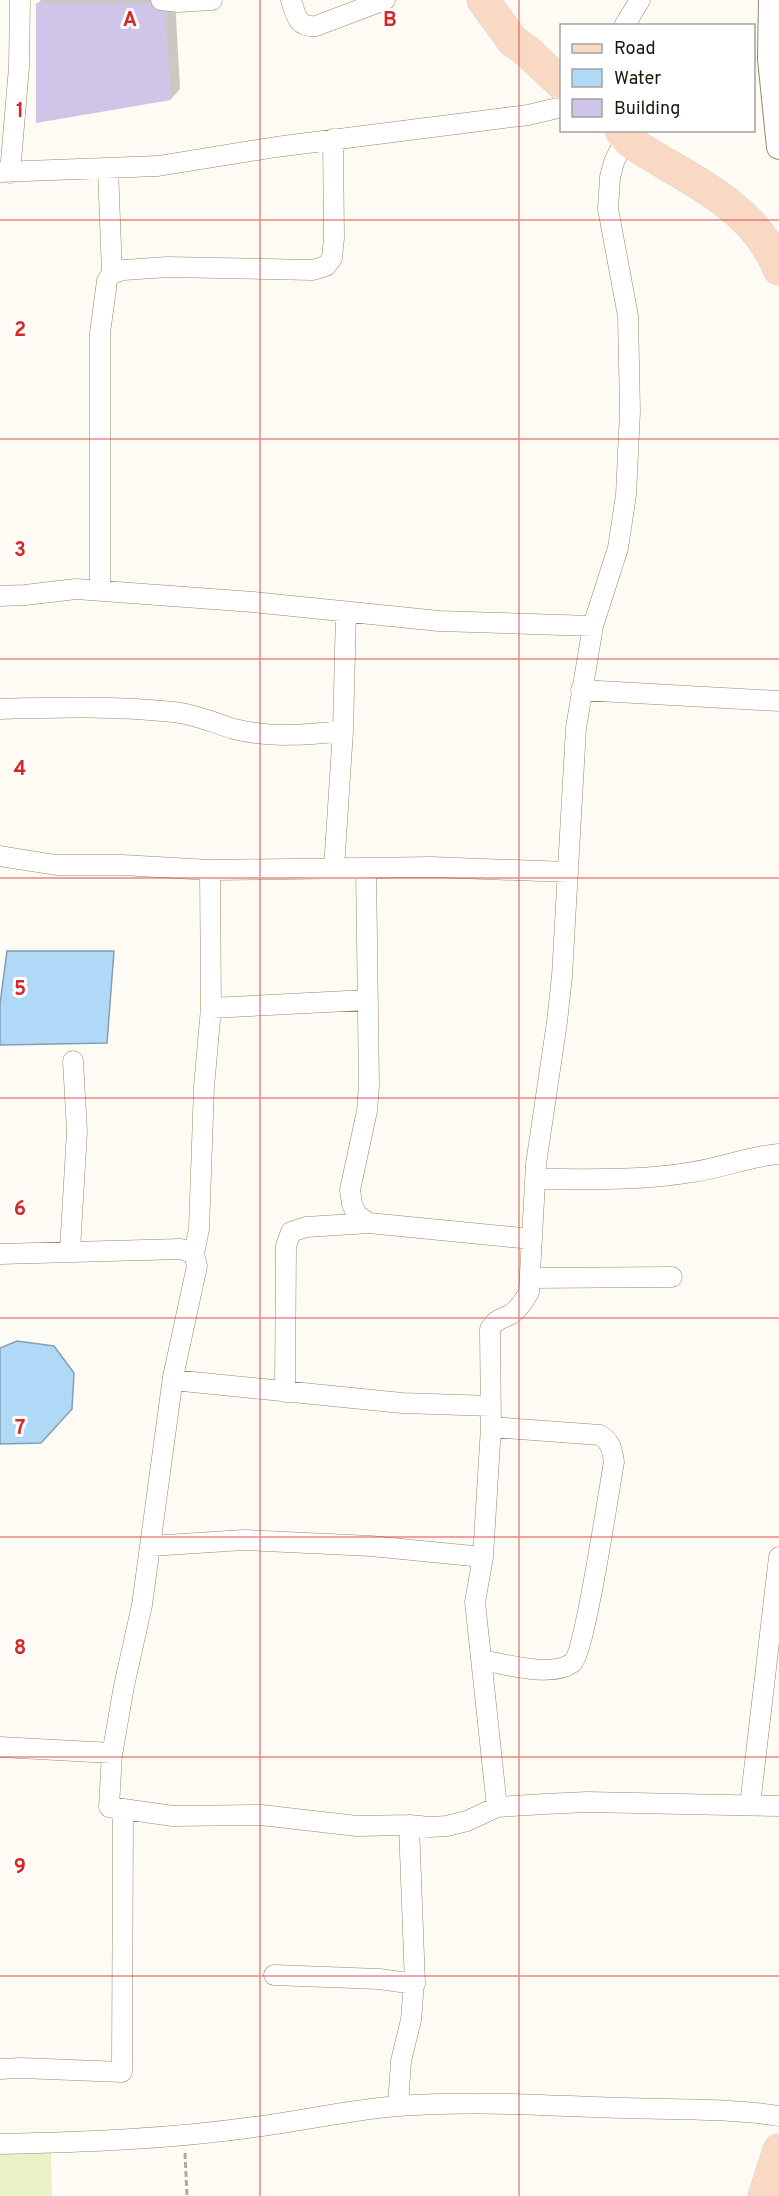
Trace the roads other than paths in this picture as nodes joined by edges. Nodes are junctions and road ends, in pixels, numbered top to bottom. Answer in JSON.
{"nodes":[{"id":1,"x":20,"y":0,"type":"edge"},
{"id":2,"x":161,"y":0,"type":"edge"},
{"id":3,"x":212,"y":0,"type":"edge"},
{"id":4,"x":291,"y":0,"type":"edge"},
{"id":5,"x":385,"y":0,"type":"edge"},
{"id":6,"x":483,"y":0,"type":"edge"},
{"id":7,"x":498,"y":0,"type":"edge"},
{"id":8,"x":640,"y":0,"type":"edge"},
{"id":9,"x":771,"y":0,"type":"edge"},
{"id":10,"x":625,"y":24,"type":"edge"},
{"id":11,"x":528,"y":52,"type":"junction"},
{"id":12,"x":560,"y":83,"type":"edge"},
{"id":13,"x":560,"y":107,"type":"edge"},
{"id":14,"x":640,"y":132,"type":"edge"},
{"id":15,"x":622,"y":133,"type":"edge"},
{"id":16,"x":333,"y":139,"type":"junction"},
{"id":17,"x":779,"y":147,"type":"edge"},
{"id":18,"x":108,"y":169,"type":"junction"},
{"id":19,"x":5,"y":172,"type":"edge"},
{"id":20,"x":779,"y":230,"type":"edge"},
{"id":21,"x":779,"y":268,"type":"edge"},
{"id":22,"x":112,"y":273,"type":"junction"},
{"id":23,"x":100,"y":591,"type":"junction"},
{"id":24,"x":0,"y":596,"type":"edge"},
{"id":25,"x":346,"y":613,"type":"junction"},
{"id":26,"x":593,"y":626,"type":"junction"},
{"id":27,"x":581,"y":690,"type":"junction"},
{"id":28,"x":779,"y":701,"type":"edge"},
{"id":29,"x":0,"y":709,"type":"edge"},
{"id":30,"x":343,"y":731,"type":"junction"},
{"id":31,"x":0,"y":856,"type":"edge"},
{"id":32,"x":334,"y":868,"type":"junction"},
{"id":33,"x":366,"y":868,"type":"junction"},
{"id":34,"x":210,"y":870,"type":"junction"},
{"id":35,"x":568,"y":872,"type":"junction"},
{"id":36,"x":367,"y":1000,"type":"junction"},
{"id":37,"x":211,"y":1008,"type":"junction"},
{"id":38,"x":74,"y":1061,"type":"dead end"},
{"id":39,"x":779,"y":1154,"type":"edge"},
{"id":40,"x":536,"y":1179,"type":"junction"},
{"id":41,"x":369,"y":1223,"type":"junction"},
{"id":42,"x":532,"y":1239,"type":"junction"},
{"id":43,"x":70,"y":1250,"type":"junction"},
{"id":44,"x":0,"y":1254,"type":"edge"},
{"id":45,"x":194,"y":1254,"type":"junction"},
{"id":46,"x":672,"y":1277,"type":"dead end"},
{"id":47,"x":530,"y":1278,"type":"junction"},
{"id":48,"x":173,"y":1380,"type":"junction"},
{"id":49,"x":285,"y":1392,"type":"junction"},
{"id":50,"x":491,"y":1406,"type":"junction"},
{"id":51,"x":490,"y":1427,"type":"junction"},
{"id":52,"x":151,"y":1546,"type":"junction"},
{"id":53,"x":483,"y":1557,"type":"junction"},
{"id":54,"x":779,"y":1557,"type":"edge"},
{"id":55,"x":482,"y":1660,"type":"junction"},
{"id":56,"x":0,"y":1747,"type":"edge"},
{"id":57,"x":112,"y":1755,"type":"junction"},
{"id":58,"x":750,"y":1805,"type":"junction"},
{"id":59,"x":779,"y":1806,"type":"edge"},
{"id":60,"x":497,"y":1807,"type":"junction"},
{"id":61,"x":123,"y":1809,"type":"junction"},
{"id":62,"x":409,"y":1825,"type":"junction"},
{"id":63,"x":274,"y":1975,"type":"dead end"},
{"id":64,"x":414,"y":1983,"type":"junction"},
{"id":65,"x":0,"y":2069,"type":"edge"},
{"id":66,"x":398,"y":2106,"type":"junction"},
{"id":67,"x":779,"y":2116,"type":"edge"},
{"id":68,"x":0,"y":2144,"type":"edge"},
{"id":69,"x":779,"y":2150,"type":"edge"},
{"id":70,"x":764,"y":2196,"type":"edge"}],
"edges":[{"from":1,"to":19,"type":"street"},
{"from":2,"to":3,"type":"street"},
{"from":4,"to":5,"type":"street"},
{"from":6,"to":11,"type":"main road"},
{"from":7,"to":11,"type":"main road"},
{"from":8,"to":10,"type":"street"},
{"from":9,"to":17,"type":"street"},
{"from":11,"to":12,"type":"main road"},
{"from":13,"to":16,"type":"street"},
{"from":14,"to":20,"type":"main road"},
{"from":15,"to":21,"type":"main road"},
{"from":15,"to":26,"type":"street"},
{"from":16,"to":18,"type":"street"},
{"from":16,"to":22,"type":"street"},
{"from":18,"to":19,"type":"street"},
{"from":18,"to":22,"type":"street"},
{"from":22,"to":23,"type":"street"},
{"from":23,"to":24,"type":"street"},
{"from":23,"to":25,"type":"street"},
{"from":25,"to":26,"type":"street"},
{"from":25,"to":30,"type":"street"},
{"from":26,"to":27,"type":"street"},
{"from":27,"to":28,"type":"street"},
{"from":27,"to":35,"type":"street"},
{"from":29,"to":30,"type":"street"},
{"from":30,"to":32,"type":"street"},
{"from":31,"to":34,"type":"street"},
{"from":32,"to":33,"type":"street"},
{"from":32,"to":34,"type":"street"},
{"from":33,"to":35,"type":"street"},
{"from":33,"to":36,"type":"street"},
{"from":34,"to":37,"type":"street"},
{"from":35,"to":40,"type":"street"},
{"from":36,"to":37,"type":"street"},
{"from":36,"to":41,"type":"street"},
{"from":37,"to":45,"type":"street"},
{"from":38,"to":43,"type":"street"},
{"from":39,"to":40,"type":"street"},
{"from":40,"to":42,"type":"street"},
{"from":41,"to":42,"type":"street"},
{"from":41,"to":49,"type":"street"},
{"from":42,"to":47,"type":"street"},
{"from":43,"to":44,"type":"street"},
{"from":43,"to":45,"type":"street"},
{"from":45,"to":48,"type":"street"},
{"from":46,"to":47,"type":"street"},
{"from":47,"to":50,"type":"street"},
{"from":48,"to":49,"type":"street"},
{"from":48,"to":52,"type":"street"},
{"from":49,"to":50,"type":"street"},
{"from":50,"to":51,"type":"street"},
{"from":51,"to":53,"type":"street"},
{"from":51,"to":55,"type":"street"},
{"from":52,"to":53,"type":"street"},
{"from":52,"to":57,"type":"street"},
{"from":53,"to":55,"type":"street"},
{"from":54,"to":58,"type":"street"},
{"from":55,"to":60,"type":"street"},
{"from":56,"to":57,"type":"street"},
{"from":57,"to":61,"type":"street"},
{"from":58,"to":59,"type":"street"},
{"from":58,"to":60,"type":"street"},
{"from":60,"to":62,"type":"street"},
{"from":61,"to":62,"type":"street"},
{"from":61,"to":65,"type":"street"},
{"from":62,"to":64,"type":"street"},
{"from":63,"to":64,"type":"street"},
{"from":64,"to":66,"type":"street"},
{"from":66,"to":67,"type":"street"},
{"from":66,"to":68,"type":"street"},
{"from":69,"to":70,"type":"main road"}]}
